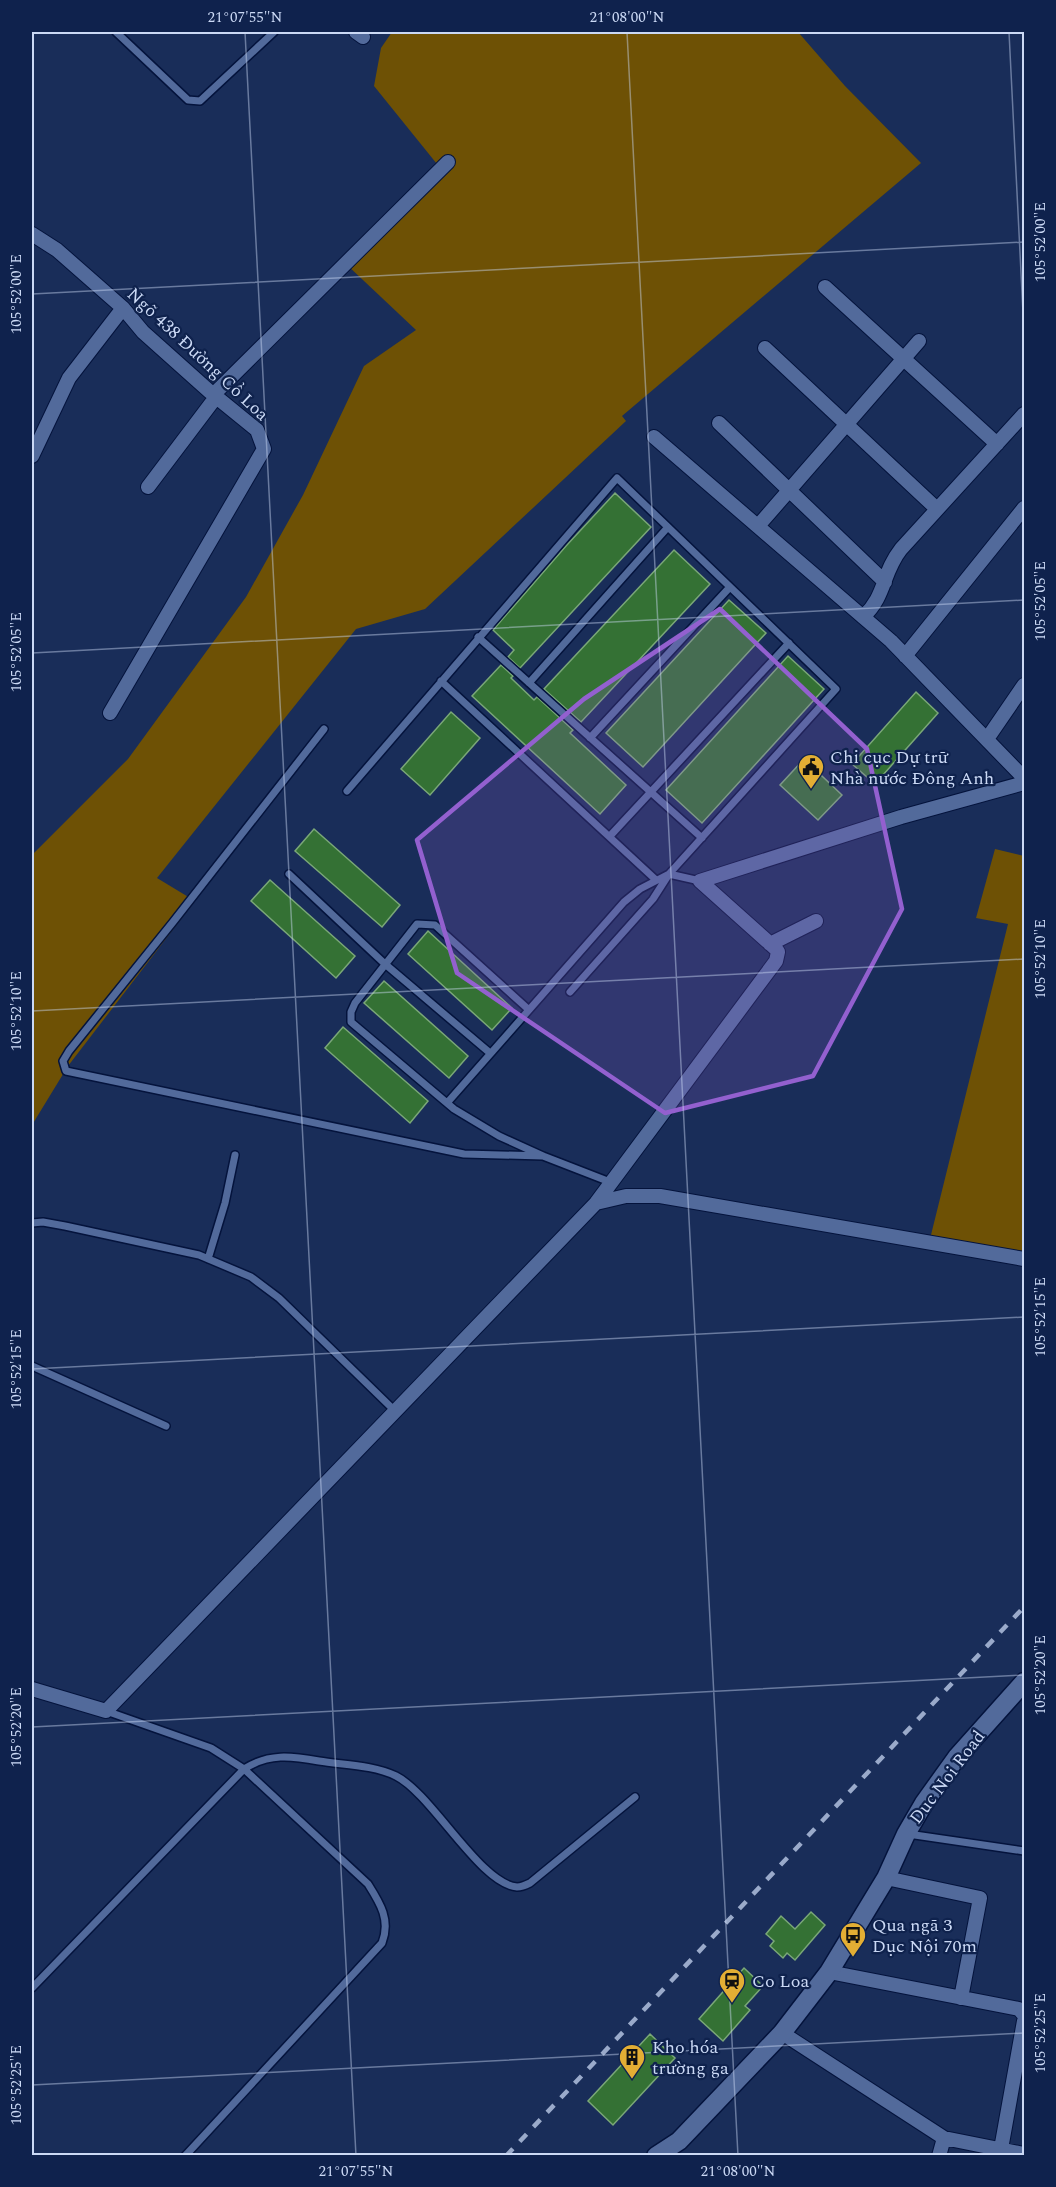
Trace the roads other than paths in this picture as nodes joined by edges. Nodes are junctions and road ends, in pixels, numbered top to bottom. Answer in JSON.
{"nodes":[{"id":1,"x":116,"y":32,"type":"edge"},
{"id":2,"x":274,"y":32,"type":"edge"},
{"id":3,"x":448,"y":162,"type":"dead end"},
{"id":4,"x":32,"y":234,"type":"edge"},
{"id":5,"x":825,"y":287,"type":"dead end"},
{"id":6,"x":123,"y":308,"type":"junction"},
{"id":7,"x":919,"y":341,"type":"dead end"},
{"id":8,"x":765,"y":348,"type":"dead end"},
{"id":9,"x":903,"y":359,"type":"junction"},
{"id":10,"x":215,"y":396,"type":"junction"},
{"id":11,"x":1024,"y":414,"type":"edge"},
{"id":12,"x":719,"y":423,"type":"dead end"},
{"id":13,"x":847,"y":425,"type":"junction"},
{"id":14,"x":654,"y":437,"type":"dead end"},
{"id":15,"x":997,"y":444,"type":"junction"},
{"id":16,"x":32,"y":456,"type":"edge"},
{"id":17,"x":148,"y":487,"type":"dead end"},
{"id":18,"x":790,"y":489,"type":"junction"},
{"id":19,"x":1024,"y":508,"type":"edge"},
{"id":20,"x":937,"y":509,"type":"junction"},
{"id":21,"x":758,"y":526,"type":"junction"},
{"id":22,"x":668,"y":527,"type":"junction"},
{"id":23,"x":885,"y":582,"type":"junction"},
{"id":24,"x":730,"y":587,"type":"junction"},
{"id":25,"x":863,"y":617,"type":"junction"},
{"id":26,"x":478,"y":637,"type":"junction"},
{"id":27,"x":789,"y":643,"type":"junction"},
{"id":28,"x":905,"y":656,"type":"junction"},
{"id":29,"x":441,"y":681,"type":"junction"},
{"id":30,"x":529,"y":683,"type":"junction"},
{"id":31,"x":1024,"y":685,"type":"edge"},
{"id":32,"x":110,"y":714,"type":"dead end"},
{"id":33,"x":324,"y":729,"type":"dead end"},
{"id":34,"x":590,"y":738,"type":"junction"},
{"id":35,"x":987,"y":740,"type":"junction"},
{"id":36,"x":1024,"y":778,"type":"edge"},
{"id":37,"x":1024,"y":783,"type":"edge"},
{"id":38,"x":347,"y":791,"type":"dead end"},
{"id":39,"x":650,"y":792,"type":"junction"},
{"id":40,"x":610,"y":836,"type":"junction"},
{"id":41,"x":702,"y":838,"type":"junction"},
{"id":42,"x":290,"y":874,"type":"dead end"},
{"id":43,"x":669,"y":874,"type":"junction"},
{"id":44,"x":656,"y":880,"type":"junction"},
{"id":45,"x":700,"y":881,"type":"junction"},
{"id":46,"x":816,"y":921,"type":"dead end"},
{"id":47,"x":770,"y":944,"type":"junction"},
{"id":48,"x":385,"y":964,"type":"junction"},
{"id":49,"x":570,"y":992,"type":"dead end"},
{"id":50,"x":528,"y":1009,"type":"junction"},
{"id":51,"x":490,"y":1053,"type":"junction"},
{"id":52,"x":447,"y":1103,"type":"junction"},
{"id":53,"x":235,"y":1155,"type":"dead end"},
{"id":54,"x":543,"y":1156,"type":"junction"},
{"id":55,"x":610,"y":1182,"type":"junction"},
{"id":56,"x":596,"y":1203,"type":"junction"},
{"id":57,"x":32,"y":1223,"type":"edge"},
{"id":58,"x":208,"y":1259,"type":"junction"},
{"id":59,"x":1024,"y":1260,"type":"edge"},
{"id":60,"x":32,"y":1366,"type":"edge"},
{"id":61,"x":395,"y":1411,"type":"junction"},
{"id":62,"x":166,"y":1426,"type":"dead end"},
{"id":63,"x":1024,"y":1682,"type":"edge"},
{"id":64,"x":32,"y":1689,"type":"edge"},
{"id":65,"x":106,"y":1711,"type":"junction"},
{"id":66,"x":244,"y":1770,"type":"junction"},
{"id":67,"x":635,"y":1797,"type":"dead end"},
{"id":68,"x":906,"y":1834,"type":"junction"},
{"id":69,"x":1024,"y":1851,"type":"edge"},
{"id":70,"x":886,"y":1878,"type":"junction"},
{"id":71,"x":829,"y":1972,"type":"junction"},
{"id":72,"x":32,"y":1988,"type":"edge"},
{"id":73,"x":961,"y":1998,"type":"junction"},
{"id":74,"x":1024,"y":2014,"type":"edge"},
{"id":75,"x":1024,"y":2021,"type":"edge"},
{"id":76,"x":782,"y":2034,"type":"junction"},
{"id":77,"x":1022,"y":2048,"type":"edge"},
{"id":78,"x":944,"y":2138,"type":"junction"},
{"id":79,"x":1001,"y":2150,"type":"junction"},
{"id":80,"x":1024,"y":2154,"type":"edge"},
{"id":81,"x":184,"y":2156,"type":"edge"},
{"id":82,"x":656,"y":2156,"type":"edge"},
{"id":83,"x":939,"y":2156,"type":"edge"}],
"edges":[{"from":1,"to":2,"type":"lane"},
{"from":3,"to":10,"type":"street"},
{"from":4,"to":6,"type":"street","name":"Ngõ 438 Đường Cổ Loa"},
{"from":5,"to":9,"type":"street"},
{"from":6,"to":10,"type":"street","name":"Ngõ 438 Đường Cổ Loa"},
{"from":6,"to":16,"type":"street"},
{"from":7,"to":9,"type":"street"},
{"from":8,"to":13,"type":"street"},
{"from":9,"to":13,"type":"street"},
{"from":9,"to":15,"type":"street"},
{"from":10,"to":17,"type":"street"},
{"from":10,"to":32,"type":"street","name":"Ngõ 438 Đường Cổ Loa"},
{"from":11,"to":15,"type":"street"},
{"from":12,"to":18,"type":"street"},
{"from":13,"to":18,"type":"street"},
{"from":13,"to":20,"type":"street"},
{"from":14,"to":21,"type":"street"},
{"from":15,"to":20,"type":"street"},
{"from":18,"to":21,"type":"street"},
{"from":18,"to":23,"type":"street"},
{"from":19,"to":28,"type":"street"},
{"from":20,"to":23,"type":"street"},
{"from":21,"to":25,"type":"street"},
{"from":22,"to":24,"type":"lane"},
{"from":22,"to":26,"type":"lane"},
{"from":22,"to":30,"type":"lane"},
{"from":23,"to":25,"type":"street"},
{"from":24,"to":27,"type":"lane"},
{"from":24,"to":34,"type":"lane"},
{"from":25,"to":28,"type":"street"},
{"from":26,"to":29,"type":"lane"},
{"from":26,"to":30,"type":"lane"},
{"from":27,"to":39,"type":"lane"},
{"from":27,"to":41,"type":"lane"},
{"from":28,"to":35,"type":"street"},
{"from":29,"to":38,"type":"lane"},
{"from":29,"to":40,"type":"lane"},
{"from":30,"to":34,"type":"lane"},
{"from":31,"to":35,"type":"street"},
{"from":33,"to":54,"type":"lane"},
{"from":34,"to":39,"type":"lane"},
{"from":35,"to":36,"type":"street"},
{"from":37,"to":45,"type":"street"},
{"from":39,"to":40,"type":"lane"},
{"from":39,"to":41,"type":"lane"},
{"from":40,"to":44,"type":"lane"},
{"from":41,"to":43,"type":"lane"},
{"from":42,"to":48,"type":"lane"},
{"from":43,"to":44,"type":"lane"},
{"from":43,"to":45,"type":"lane"},
{"from":43,"to":49,"type":"lane"},
{"from":44,"to":50,"type":"lane"},
{"from":45,"to":47,"type":"street"},
{"from":46,"to":47,"type":"street"},
{"from":47,"to":55,"type":"street"},
{"from":48,"to":50,"type":"lane"},
{"from":48,"to":51,"type":"lane"},
{"from":48,"to":52,"type":"lane"},
{"from":50,"to":51,"type":"lane"},
{"from":51,"to":52,"type":"lane"},
{"from":52,"to":54,"type":"lane"},
{"from":53,"to":58,"type":"lane"},
{"from":54,"to":55,"type":"lane"},
{"from":55,"to":56,"type":"street"},
{"from":56,"to":59,"type":"street"},
{"from":56,"to":61,"type":"street"},
{"from":57,"to":58,"type":"lane"},
{"from":58,"to":61,"type":"lane"},
{"from":60,"to":62,"type":"lane"},
{"from":61,"to":65,"type":"street"},
{"from":63,"to":68,"type":"street","name":"Duc Noi Road"},
{"from":64,"to":65,"type":"street"},
{"from":65,"to":66,"type":"lane"},
{"from":66,"to":67,"type":"lane"},
{"from":66,"to":72,"type":"lane"},
{"from":66,"to":81,"type":"lane"},
{"from":68,"to":69,"type":"lane"},
{"from":68,"to":70,"type":"street","name":"Duc Noi Road"},
{"from":70,"to":71,"type":"street","name":"Duc Noi Road"},
{"from":70,"to":73,"type":"street"},
{"from":71,"to":73,"type":"street"},
{"from":71,"to":76,"type":"street","name":"Duc Noi Road"},
{"from":73,"to":74,"type":"street"},
{"from":75,"to":77,"type":"street"},
{"from":76,"to":78,"type":"street"},
{"from":76,"to":82,"type":"street","name":"Duc Noi Road"},
{"from":77,"to":79,"type":"street"},
{"from":78,"to":79,"type":"street"},
{"from":78,"to":83,"type":"street"},
{"from":79,"to":80,"type":"street"}]}
